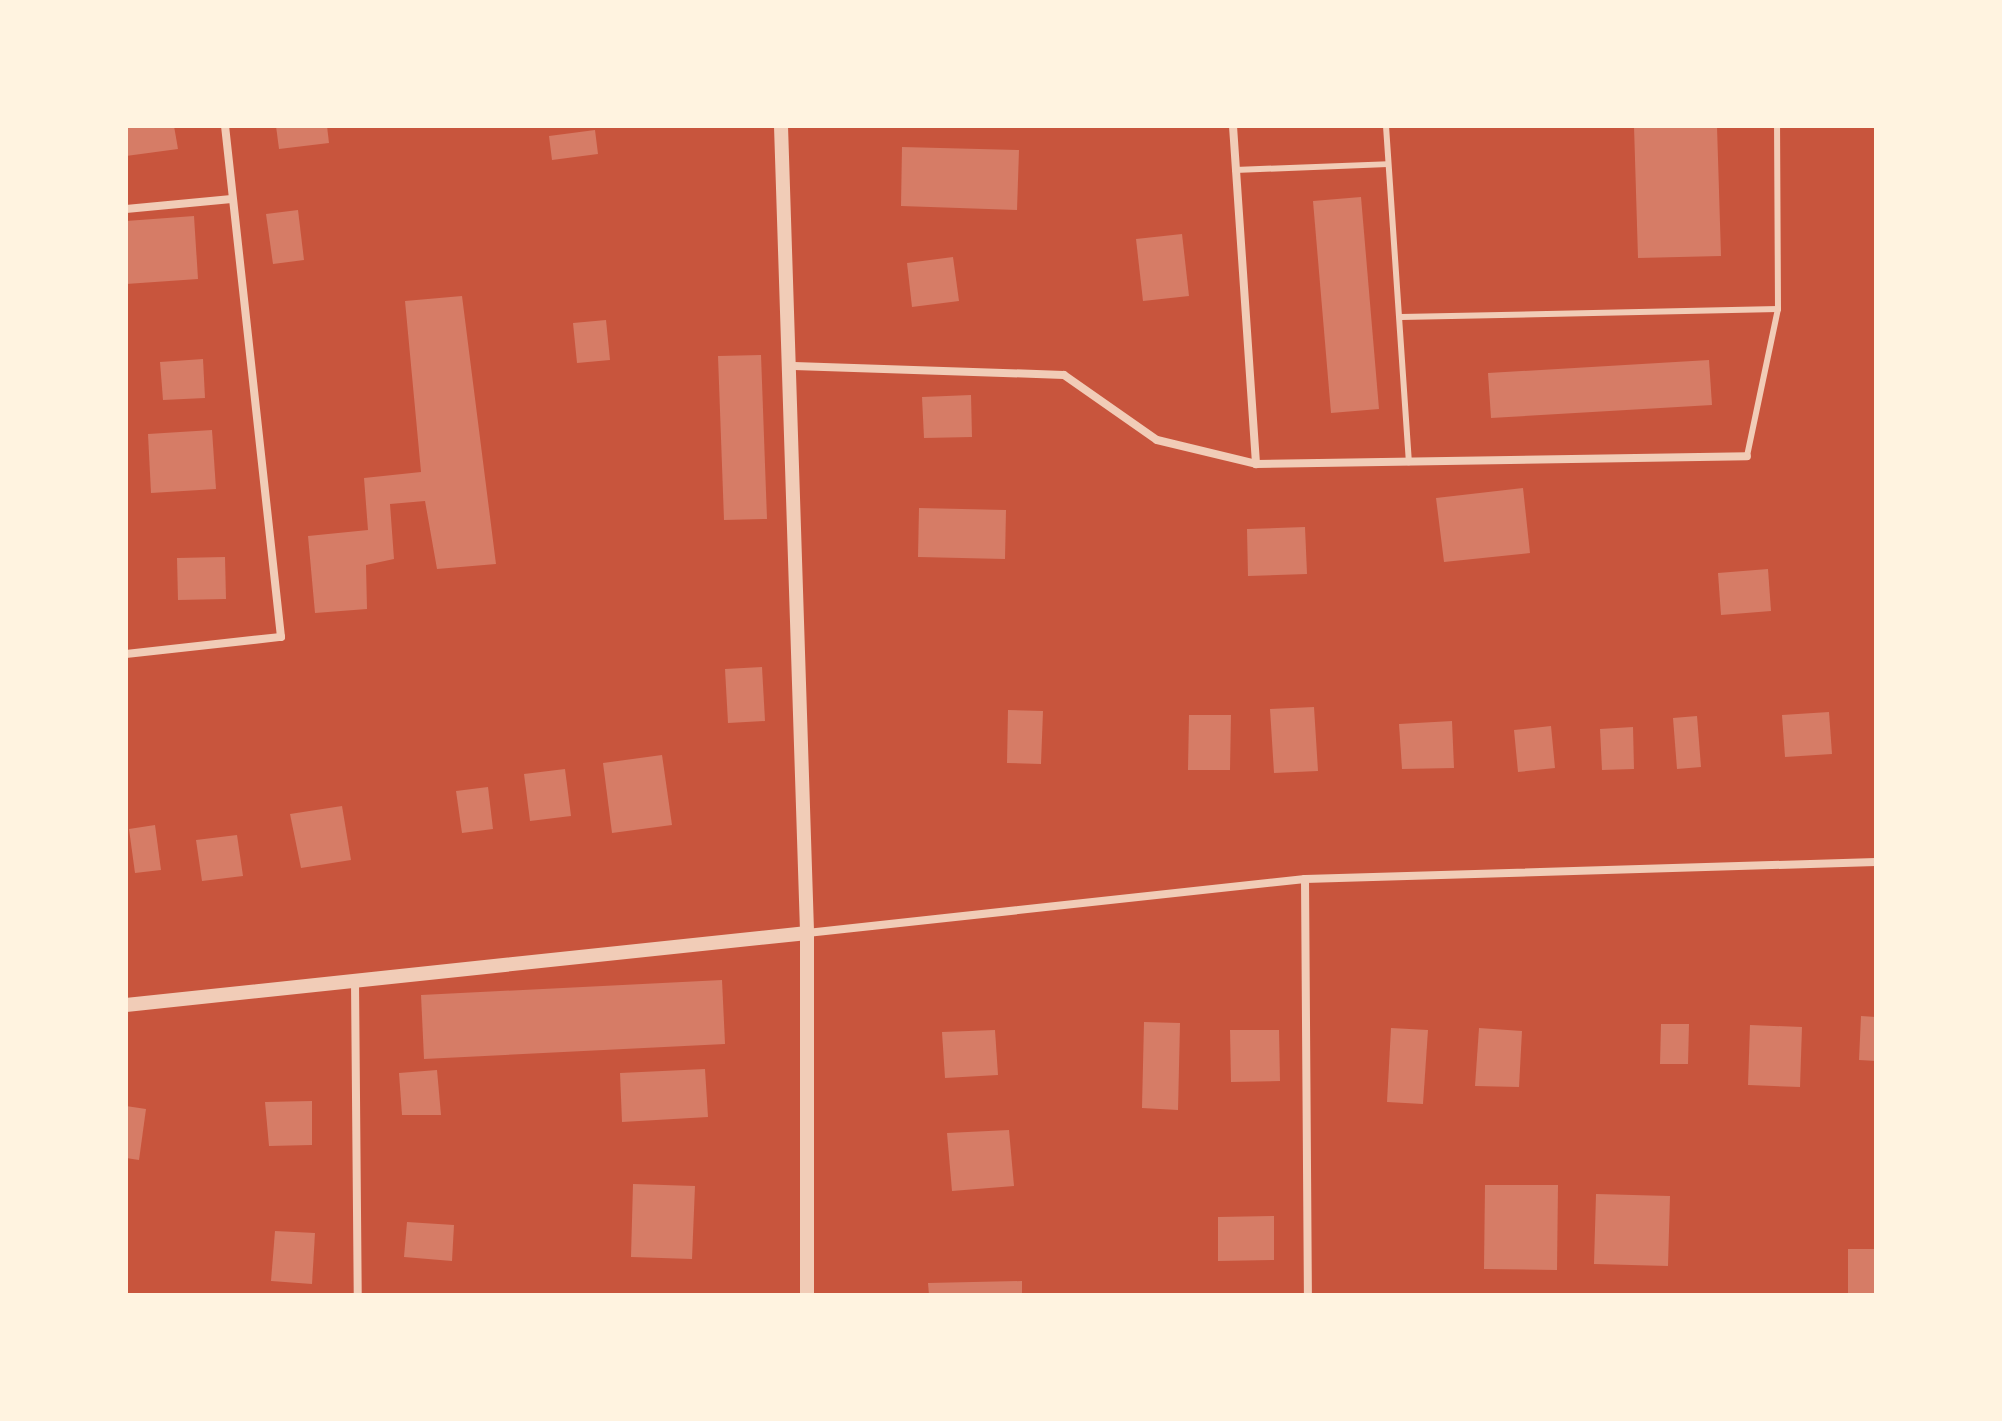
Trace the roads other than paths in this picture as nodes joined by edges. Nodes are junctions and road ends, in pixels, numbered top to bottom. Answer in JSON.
{"nodes":[{"id":1,"x":225,"y":126,"type":"edge"},
{"id":2,"x":781,"y":126,"type":"edge"},
{"id":3,"x":1233,"y":126,"type":"edge"},
{"id":4,"x":1386,"y":126,"type":"edge"},
{"id":5,"x":1777,"y":126,"type":"edge"},
{"id":6,"x":1388,"y":164,"type":"junction"},
{"id":7,"x":1235,"y":170,"type":"junction"},
{"id":8,"x":232,"y":199,"type":"junction"},
{"id":9,"x":126,"y":209,"type":"edge"},
{"id":10,"x":1778,"y":309,"type":"junction"},
{"id":11,"x":1401,"y":317,"type":"junction"},
{"id":12,"x":794,"y":366,"type":"junction"},
{"id":13,"x":1747,"y":456,"type":"joint"},
{"id":14,"x":1409,"y":462,"type":"junction"},
{"id":15,"x":1256,"y":464,"type":"junction"},
{"id":16,"x":126,"y":654,"type":"edge"},
{"id":17,"x":1876,"y":862,"type":"edge"},
{"id":18,"x":1305,"y":879,"type":"junction"},
{"id":19,"x":807,"y":933,"type":"junction"},
{"id":20,"x":355,"y":982,"type":"junction"},
{"id":21,"x":126,"y":1005,"type":"edge"},
{"id":22,"x":358,"y":1295,"type":"edge"},
{"id":23,"x":807,"y":1295,"type":"edge"},
{"id":24,"x":1308,"y":1295,"type":"edge"}],
"edges":[{"from":1,"to":8,"type":"street"},
{"from":2,"to":12,"type":"street"},
{"from":3,"to":7,"type":"street"},
{"from":4,"to":6,"type":"lane"},
{"from":5,"to":10,"type":"lane"},
{"from":6,"to":7,"type":"lane"},
{"from":6,"to":11,"type":"lane"},
{"from":7,"to":15,"type":"street"},
{"from":8,"to":9,"type":"street"},
{"from":8,"to":16,"type":"street"},
{"from":10,"to":11,"type":"lane"},
{"from":10,"to":13,"type":"lane"},
{"from":11,"to":14,"type":"lane"},
{"from":12,"to":15,"type":"street"},
{"from":12,"to":19,"type":"street"},
{"from":13,"to":14,"type":"street"},
{"from":14,"to":15,"type":"street"},
{"from":17,"to":18,"type":"street"},
{"from":18,"to":19,"type":"street"},
{"from":18,"to":24,"type":"street"},
{"from":19,"to":20,"type":"street"},
{"from":19,"to":23,"type":"street"},
{"from":20,"to":21,"type":"street"},
{"from":20,"to":22,"type":"street"}]}
